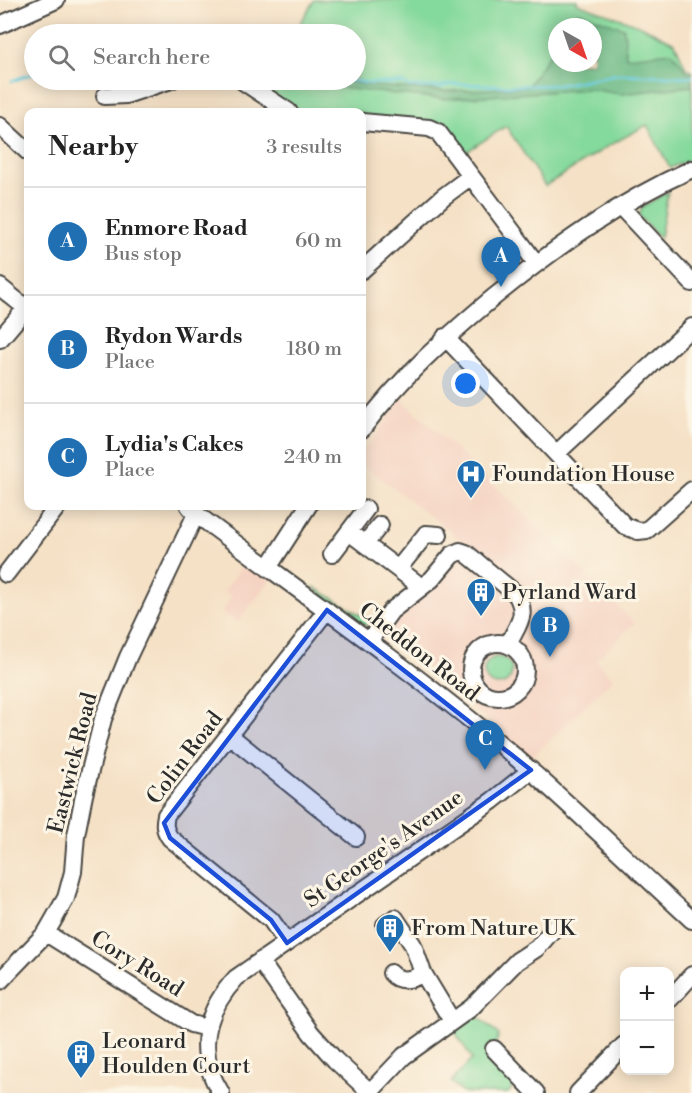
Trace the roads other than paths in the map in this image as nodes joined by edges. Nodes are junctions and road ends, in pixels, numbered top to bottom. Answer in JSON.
{"nodes":[{"id":1,"x":56,"y":0,"type":"edge"},
{"id":2,"x":0,"y":25,"type":"edge"},
{"id":3,"x":143,"y":90,"type":"edge"},
{"id":4,"x":256,"y":90,"type":"edge"},
{"id":5,"x":105,"y":96,"type":"dead end"},
{"id":6,"x":283,"y":108,"type":"edge"},
{"id":7,"x":366,"y":122,"type":"edge"},
{"id":8,"x":0,"y":126,"type":"edge"},
{"id":9,"x":24,"y":148,"type":"edge"},
{"id":10,"x":692,"y":169,"type":"edge"},
{"id":11,"x":471,"y":176,"type":"junction"},
{"id":12,"x":621,"y":207,"type":"junction"},
{"id":13,"x":536,"y":263,"type":"junction"},
{"id":14,"x":366,"y":266,"type":"edge"},
{"id":15,"x":692,"y":283,"type":"edge"},
{"id":16,"x":0,"y":287,"type":"edge"},
{"id":17,"x":24,"y":305,"type":"edge"},
{"id":18,"x":24,"y":311,"type":"edge"},
{"id":19,"x":692,"y":327,"type":"edge"},
{"id":20,"x":445,"y":337,"type":"junction"},
{"id":21,"x":0,"y":339,"type":"edge"},
{"id":22,"x":366,"y":424,"type":"edge"},
{"id":23,"x":557,"y":453,"type":"junction"},
{"id":24,"x":692,"y":490,"type":"edge"},
{"id":25,"x":55,"y":510,"type":"edge"},
{"id":26,"x":192,"y":510,"type":"edge"},
{"id":27,"x":305,"y":510,"type":"edge"},
{"id":28,"x":365,"y":510,"type":"edge"},
{"id":29,"x":380,"y":525,"type":"dead end"},
{"id":30,"x":349,"y":532,"type":"junction"},
{"id":31,"x":439,"y":535,"type":"dead end"},
{"id":32,"x":365,"y":544,"type":"junction"},
{"id":33,"x":332,"y":554,"type":"dead end"},
{"id":34,"x":268,"y":568,"type":"junction"},
{"id":35,"x":398,"y":569,"type":"junction"},
{"id":36,"x":6,"y":574,"type":"dead end"},
{"id":37,"x":419,"y":588,"type":"junction"},
{"id":38,"x":327,"y":610,"type":"junction"},
{"id":39,"x":369,"y":641,"type":"junction"},
{"id":40,"x":508,"y":645,"type":"dead end"},
{"id":41,"x":230,"y":735,"type":"junction"},
{"id":42,"x":531,"y":770,"type":"junction"},
{"id":43,"x":356,"y":837,"type":"dead end"},
{"id":44,"x":692,"y":920,"type":"edge"},
{"id":45,"x":390,"y":922,"type":"dead end"},
{"id":46,"x":46,"y":933,"type":"junction"},
{"id":47,"x":555,"y":935,"type":"dead end"},
{"id":48,"x":287,"y":943,"type":"junction"},
{"id":49,"x":260,"y":961,"type":"junction"},
{"id":50,"x":391,"y":973,"type":"dead end"},
{"id":51,"x":423,"y":973,"type":"junction"},
{"id":52,"x":692,"y":975,"type":"edge"},
{"id":53,"x":0,"y":981,"type":"edge"},
{"id":54,"x":674,"y":994,"type":"edge"},
{"id":55,"x":452,"y":1021,"type":"junction"},
{"id":56,"x":207,"y":1028,"type":"junction"},
{"id":57,"x":494,"y":1049,"type":"dead end"},
{"id":58,"x":620,"y":1050,"type":"edge"},
{"id":59,"x":221,"y":1093,"type":"edge"},
{"id":60,"x":370,"y":1093,"type":"edge"},
{"id":61,"x":536,"y":1093,"type":"edge"},
{"id":62,"x":578,"y":1093,"type":"edge"}],
"edges":[{"from":1,"to":2,"type":"street"},
{"from":3,"to":5,"type":"street"},
{"from":4,"to":6,"type":"street"},
{"from":7,"to":11,"type":"street"},
{"from":8,"to":9,"type":"street"},
{"from":10,"to":12,"type":"street"},
{"from":11,"to":13,"type":"street"},
{"from":11,"to":14,"type":"street"},
{"from":12,"to":13,"type":"street"},
{"from":12,"to":15,"type":"street"},
{"from":13,"to":20,"type":"street"},
{"from":16,"to":17,"type":"street"},
{"from":18,"to":21,"type":"street"},
{"from":19,"to":23,"type":"street"},
{"from":20,"to":22,"type":"street"},
{"from":20,"to":23,"type":"street"},
{"from":23,"to":24,"type":"street"},
{"from":25,"to":36,"type":"street"},
{"from":26,"to":34,"type":"street","name":"Cheddon Road"},
{"from":26,"to":46,"type":"street","name":"Eastwick Road"},
{"from":27,"to":34,"type":"street"},
{"from":28,"to":30,"type":"street"},
{"from":29,"to":32,"type":"street"},
{"from":30,"to":32,"type":"street"},
{"from":30,"to":33,"type":"street"},
{"from":31,"to":35,"type":"street"},
{"from":32,"to":35,"type":"street"},
{"from":34,"to":38,"type":"street","name":"Cheddon Road"},
{"from":35,"to":37,"type":"street"},
{"from":37,"to":39,"type":"street"},
{"from":37,"to":40,"type":"street"},
{"from":38,"to":39,"type":"street","name":"Cheddon Road"},
{"from":38,"to":41,"type":"street","name":"Colin Road"},
{"from":39,"to":42,"type":"street","name":"Cheddon Road"},
{"from":41,"to":43,"type":"street"},
{"from":41,"to":48,"type":"street","name":"Colin Road"},
{"from":42,"to":44,"type":"street","name":"Cheddon Road"},
{"from":42,"to":48,"type":"street","name":"St George's Avenue"},
{"from":45,"to":51,"type":"street"},
{"from":46,"to":53,"type":"street","name":"Eastwick Road"},
{"from":46,"to":56,"type":"street","name":"Cory Road"},
{"from":47,"to":55,"type":"street"},
{"from":48,"to":49,"type":"street","name":"St George's Avenue"},
{"from":49,"to":56,"type":"street","name":"St George's Avenue"},
{"from":49,"to":60,"type":"street"},
{"from":50,"to":51,"type":"street"},
{"from":51,"to":55,"type":"street"},
{"from":52,"to":54,"type":"street"},
{"from":55,"to":60,"type":"street"},
{"from":56,"to":59,"type":"street"},
{"from":57,"to":61,"type":"street"},
{"from":58,"to":62,"type":"street"}]}
